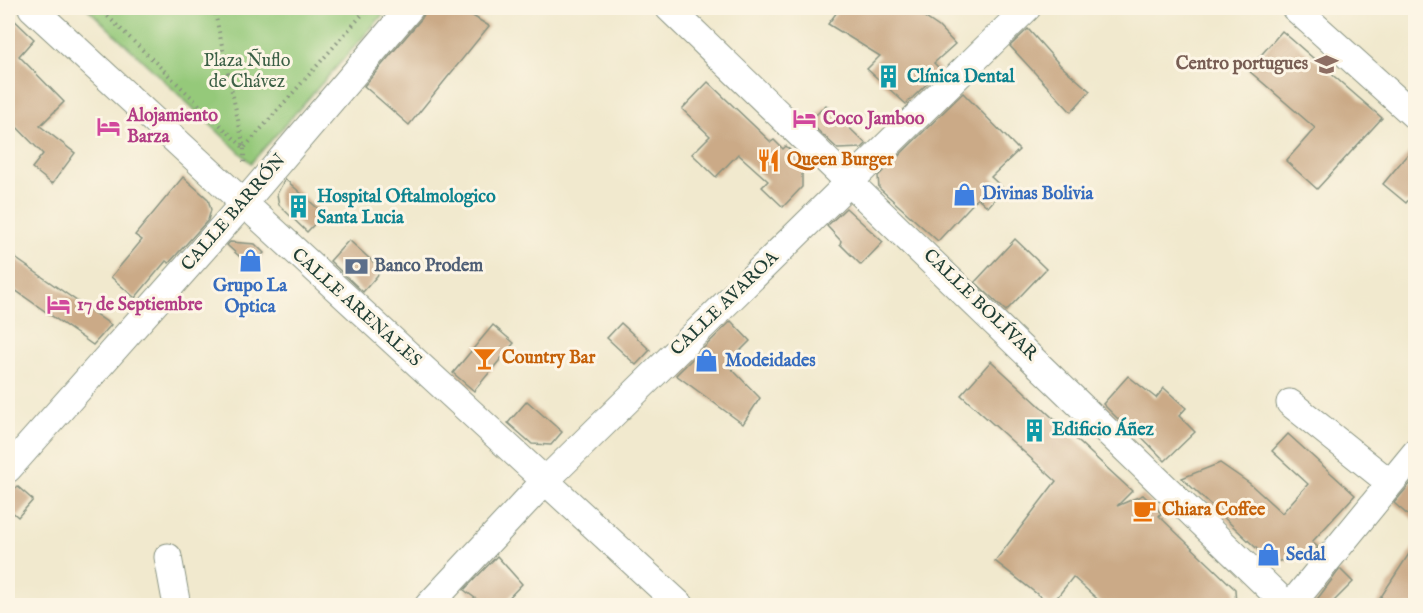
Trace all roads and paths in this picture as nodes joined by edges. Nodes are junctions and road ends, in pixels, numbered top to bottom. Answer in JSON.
{"nodes":[{"id":1,"x":32,"y":8,"type":"edge"},
{"id":2,"x":99,"y":8,"type":"edge"},
{"id":3,"x":214,"y":8,"type":"edge"},
{"id":4,"x":368,"y":8,"type":"edge"},
{"id":5,"x":410,"y":8,"type":"edge"},
{"id":6,"x":669,"y":8,"type":"edge"},
{"id":7,"x":1027,"y":8,"type":"edge"},
{"id":8,"x":1295,"y":8,"type":"edge"},
{"id":9,"x":1416,"y":117,"type":"edge"},
{"id":10,"x":244,"y":148,"type":"junction"},
{"id":11,"x":852,"y":181,"type":"junction"},
{"id":12,"x":243,"y":204,"type":"junction"},
{"id":13,"x":1290,"y":403,"type":"dead end"},
{"id":14,"x":1416,"y":452,"type":"edge"},
{"id":15,"x":8,"y":469,"type":"edge"},
{"id":16,"x":545,"y":481,"type":"junction"},
{"id":17,"x":1390,"y":483,"type":"junction"},
{"id":18,"x":168,"y":557,"type":"dead end"},
{"id":19,"x":177,"y":606,"type":"edge"},
{"id":20,"x":428,"y":606,"type":"edge"},
{"id":21,"x":681,"y":606,"type":"edge"},
{"id":22,"x":1289,"y":606,"type":"edge"}],
"edges":[{"from":1,"to":12,"type":"street","name":"CALLE ARENALES"},
{"from":2,"to":10,"type":"path"},
{"from":3,"to":10,"type":"path"},
{"from":4,"to":10,"type":"path"},
{"from":5,"to":12,"type":"street","name":"CALLE BARRÓN"},
{"from":6,"to":11,"type":"street","name":"CALLE BOLÍVAR"},
{"from":7,"to":11,"type":"street","name":"CALLE AVAROA"},
{"from":8,"to":9,"type":"street"},
{"from":11,"to":16,"type":"street","name":"CALLE AVAROA"},
{"from":11,"to":22,"type":"street","name":"CALLE BOLÍVAR"},
{"from":12,"to":15,"type":"street","name":"CALLE BARRÓN"},
{"from":12,"to":16,"type":"street","name":"CALLE ARENALES"},
{"from":13,"to":17,"type":"street"},
{"from":14,"to":17,"type":"street"},
{"from":16,"to":20,"type":"street","name":"CALLE AVAROA"},
{"from":16,"to":21,"type":"street","name":"CALLE ARENALES"},
{"from":17,"to":22,"type":"street"},
{"from":18,"to":19,"type":"street"}]}
